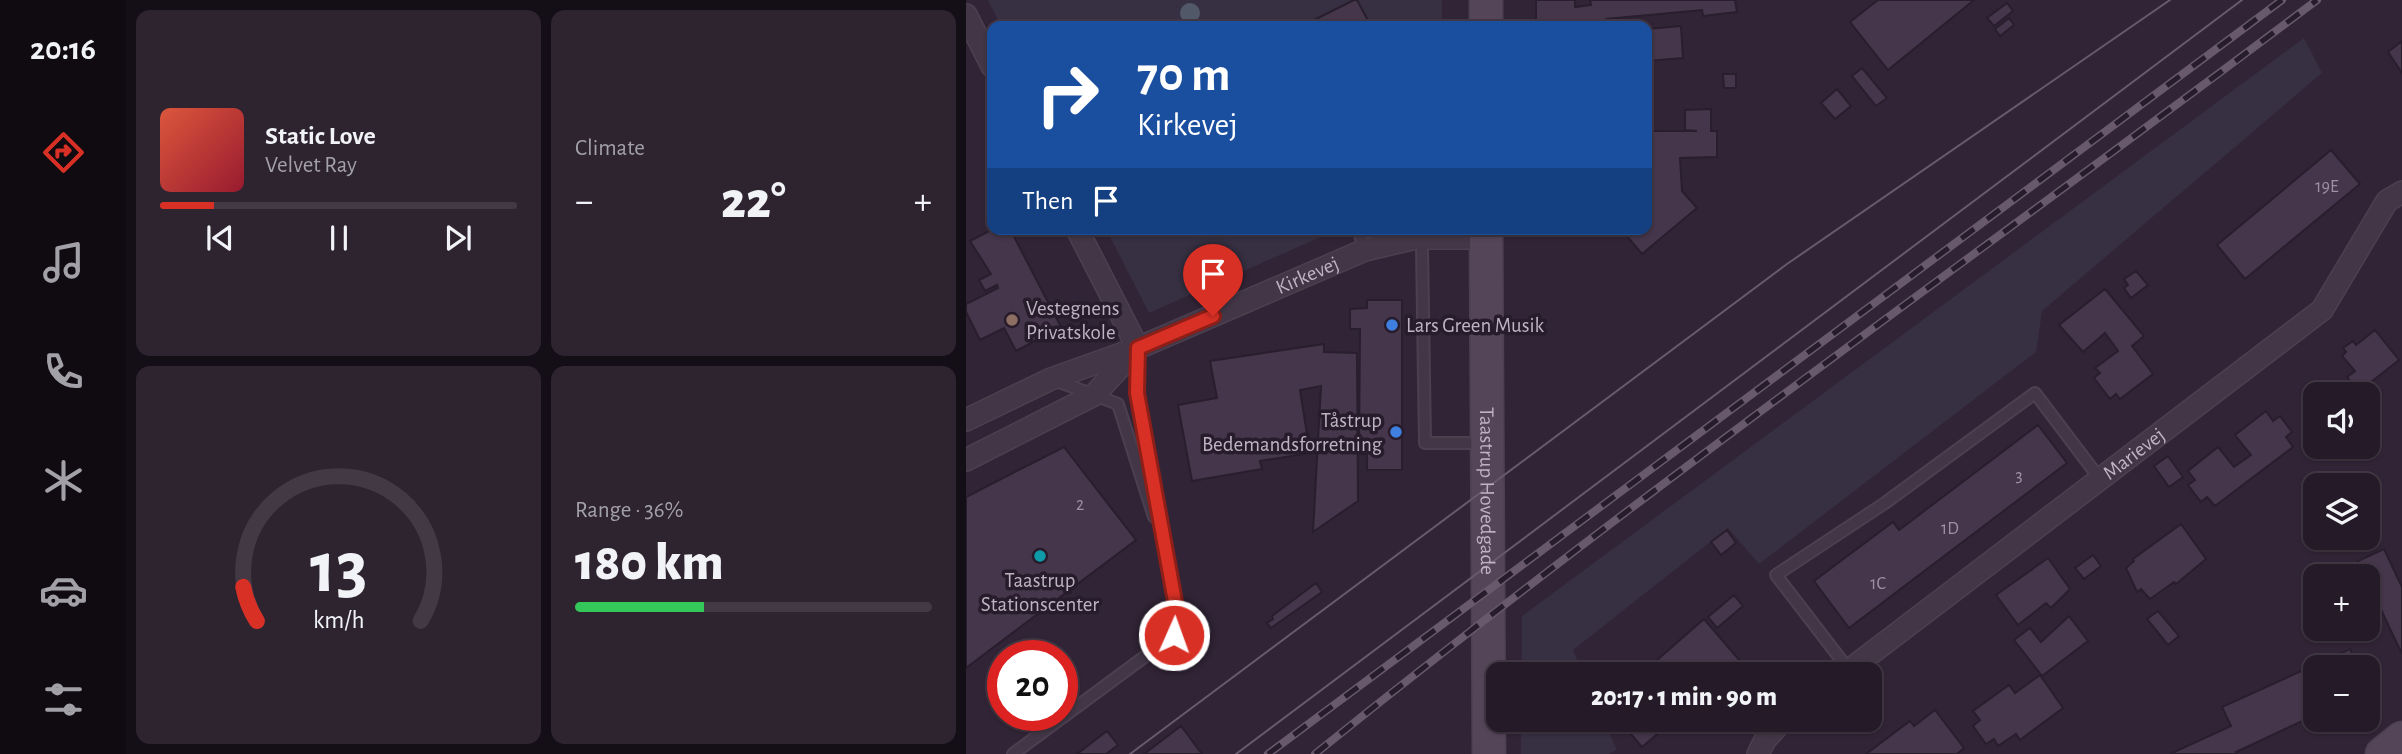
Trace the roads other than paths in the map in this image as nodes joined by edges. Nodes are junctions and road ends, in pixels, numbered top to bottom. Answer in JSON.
{"nodes":[{"id":1,"x":1486,"y":0,"type":"edge"},
{"id":2,"x":966,"y":15,"type":"edge"},
{"id":3,"x":1486,"y":21,"type":"edge"},
{"id":4,"x":987,"y":56,"type":"edge"},
{"id":5,"x":2394,"y":197,"type":"edge"},
{"id":6,"x":1080,"y":235,"type":"edge"},
{"id":7,"x":1360,"y":235,"type":"edge"},
{"id":8,"x":1468,"y":235,"type":"edge"},
{"id":9,"x":1486,"y":235,"type":"edge"},
{"id":10,"x":1416,"y":238,"type":"junction"},
{"id":11,"x":1365,"y":250,"type":"junction"},
{"id":12,"x":1138,"y":348,"type":"junction"},
{"id":13,"x":1051,"y":379,"type":"junction"},
{"id":14,"x":1094,"y":395,"type":"junction"},
{"id":15,"x":966,"y":420,"type":"edge"},
{"id":16,"x":1486,"y":443,"type":"junction"},
{"id":17,"x":966,"y":460,"type":"edge"},
{"id":18,"x":2100,"y":479,"type":"junction"},
{"id":19,"x":1168,"y":559,"type":"junction"},
{"id":20,"x":1839,"y":662,"type":"edge"},
{"id":21,"x":1859,"y":662,"type":"edge"},
{"id":22,"x":1772,"y":732,"type":"edge"},
{"id":23,"x":2402,"y":738,"type":"edge"},
{"id":24,"x":1013,"y":754,"type":"edge"},
{"id":25,"x":1489,"y":754,"type":"edge"},
{"id":26,"x":1758,"y":754,"type":"edge"},
{"id":27,"x":2382,"y":754,"type":"edge"}],
"edges":[{"from":1,"to":3,"type":"street"},
{"from":2,"to":4,"type":"street"},
{"from":5,"to":18,"type":"street","name":"Marievej"},
{"from":6,"to":12,"type":"street"},
{"from":7,"to":11,"type":"lane"},
{"from":8,"to":10,"type":"street","name":"Kirkevej"},
{"from":9,"to":16,"type":"street","name":"Taastrup Hovedgade"},
{"from":10,"to":11,"type":"street","name":"Kirkevej"},
{"from":10,"to":16,"type":"lane"},
{"from":11,"to":12,"type":"street","name":"Kirkevej"},
{"from":12,"to":13,"type":"street","name":"Kirkevej"},
{"from":12,"to":14,"type":"street","name":"Kirkevej"},
{"from":12,"to":19,"type":"lane"},
{"from":13,"to":14,"type":"lane"},
{"from":13,"to":15,"type":"street","name":"Kirkevej"},
{"from":14,"to":17,"type":"street","name":"Kirkevej"},
{"from":14,"to":19,"type":"lane"},
{"from":16,"to":25,"type":"street","name":"Taastrup Hovedgade"},
{"from":18,"to":20,"type":"lane"},
{"from":18,"to":21,"type":"street","name":"Marievej"},
{"from":19,"to":24,"type":"lane"},
{"from":22,"to":26,"type":"street"},
{"from":23,"to":27,"type":"street"}]}
